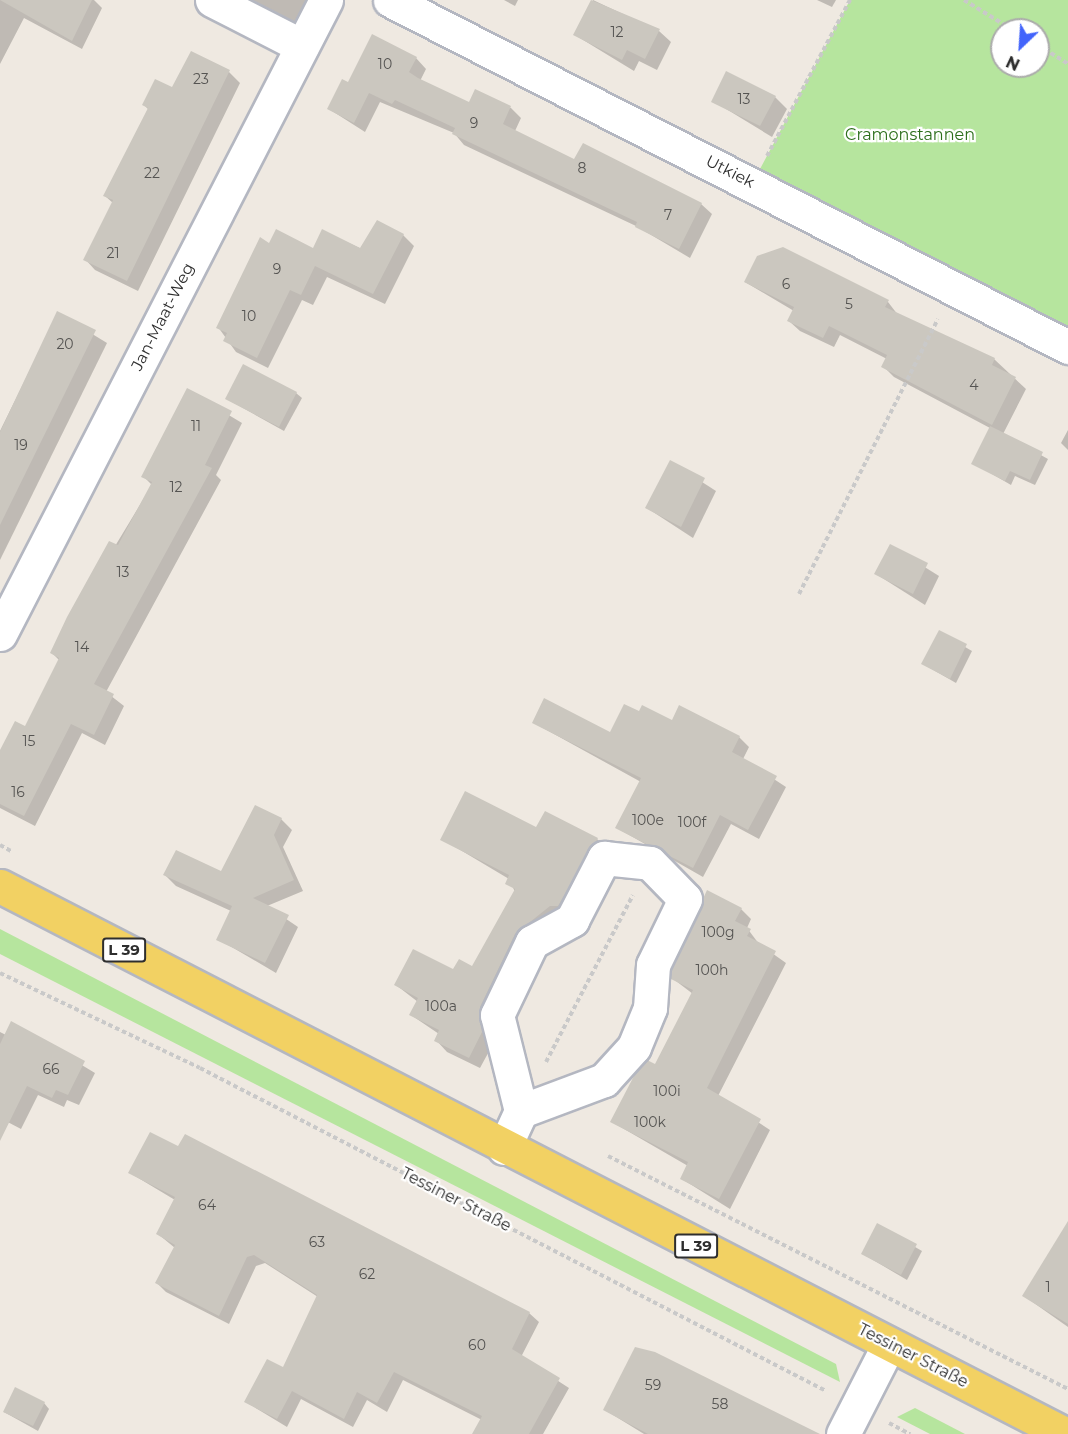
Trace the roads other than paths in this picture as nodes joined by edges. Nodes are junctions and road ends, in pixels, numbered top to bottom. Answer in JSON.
{"nodes":[{"id":1,"x":212,"y":0,"type":"edge"},
{"id":2,"x":326,"y":0,"type":"edge"},
{"id":3,"x":390,"y":0,"type":"edge"},
{"id":4,"x":302,"y":46,"type":"junction"},
{"id":5,"x":1068,"y":347,"type":"edge"},
{"id":6,"x":0,"y":634,"type":"edge"},
{"id":7,"x":0,"y":886,"type":"edge"},
{"id":8,"x":521,"y":1111,"type":"junction"},
{"id":9,"x":504,"y":1148,"type":"junction"},
{"id":10,"x":889,"y":1344,"type":"junction"},
{"id":11,"x":850,"y":1420,"type":"edge"},
{"id":12,"x":1065,"y":1434,"type":"edge"}],
"edges":[{"from":1,"to":4,"type":"street"},
{"from":2,"to":4,"type":"street","name":"Jan-Maat-Weg"},
{"from":3,"to":5,"type":"street","name":"Utkiek"},
{"from":4,"to":6,"type":"street","name":"Jan-Maat-Weg"},
{"from":7,"to":9,"type":"main road","name":"Tessiner Straße","number":"L 39"},
{"from":8,"to":8,"type":"street"},
{"from":8,"to":9,"type":"street"},
{"from":9,"to":10,"type":"main road","name":"Tessiner Straße","number":"L 39"},
{"from":10,"to":11,"type":"street"},
{"from":10,"to":12,"type":"main road","name":"Tessiner Straße","number":"L 39"}]}
